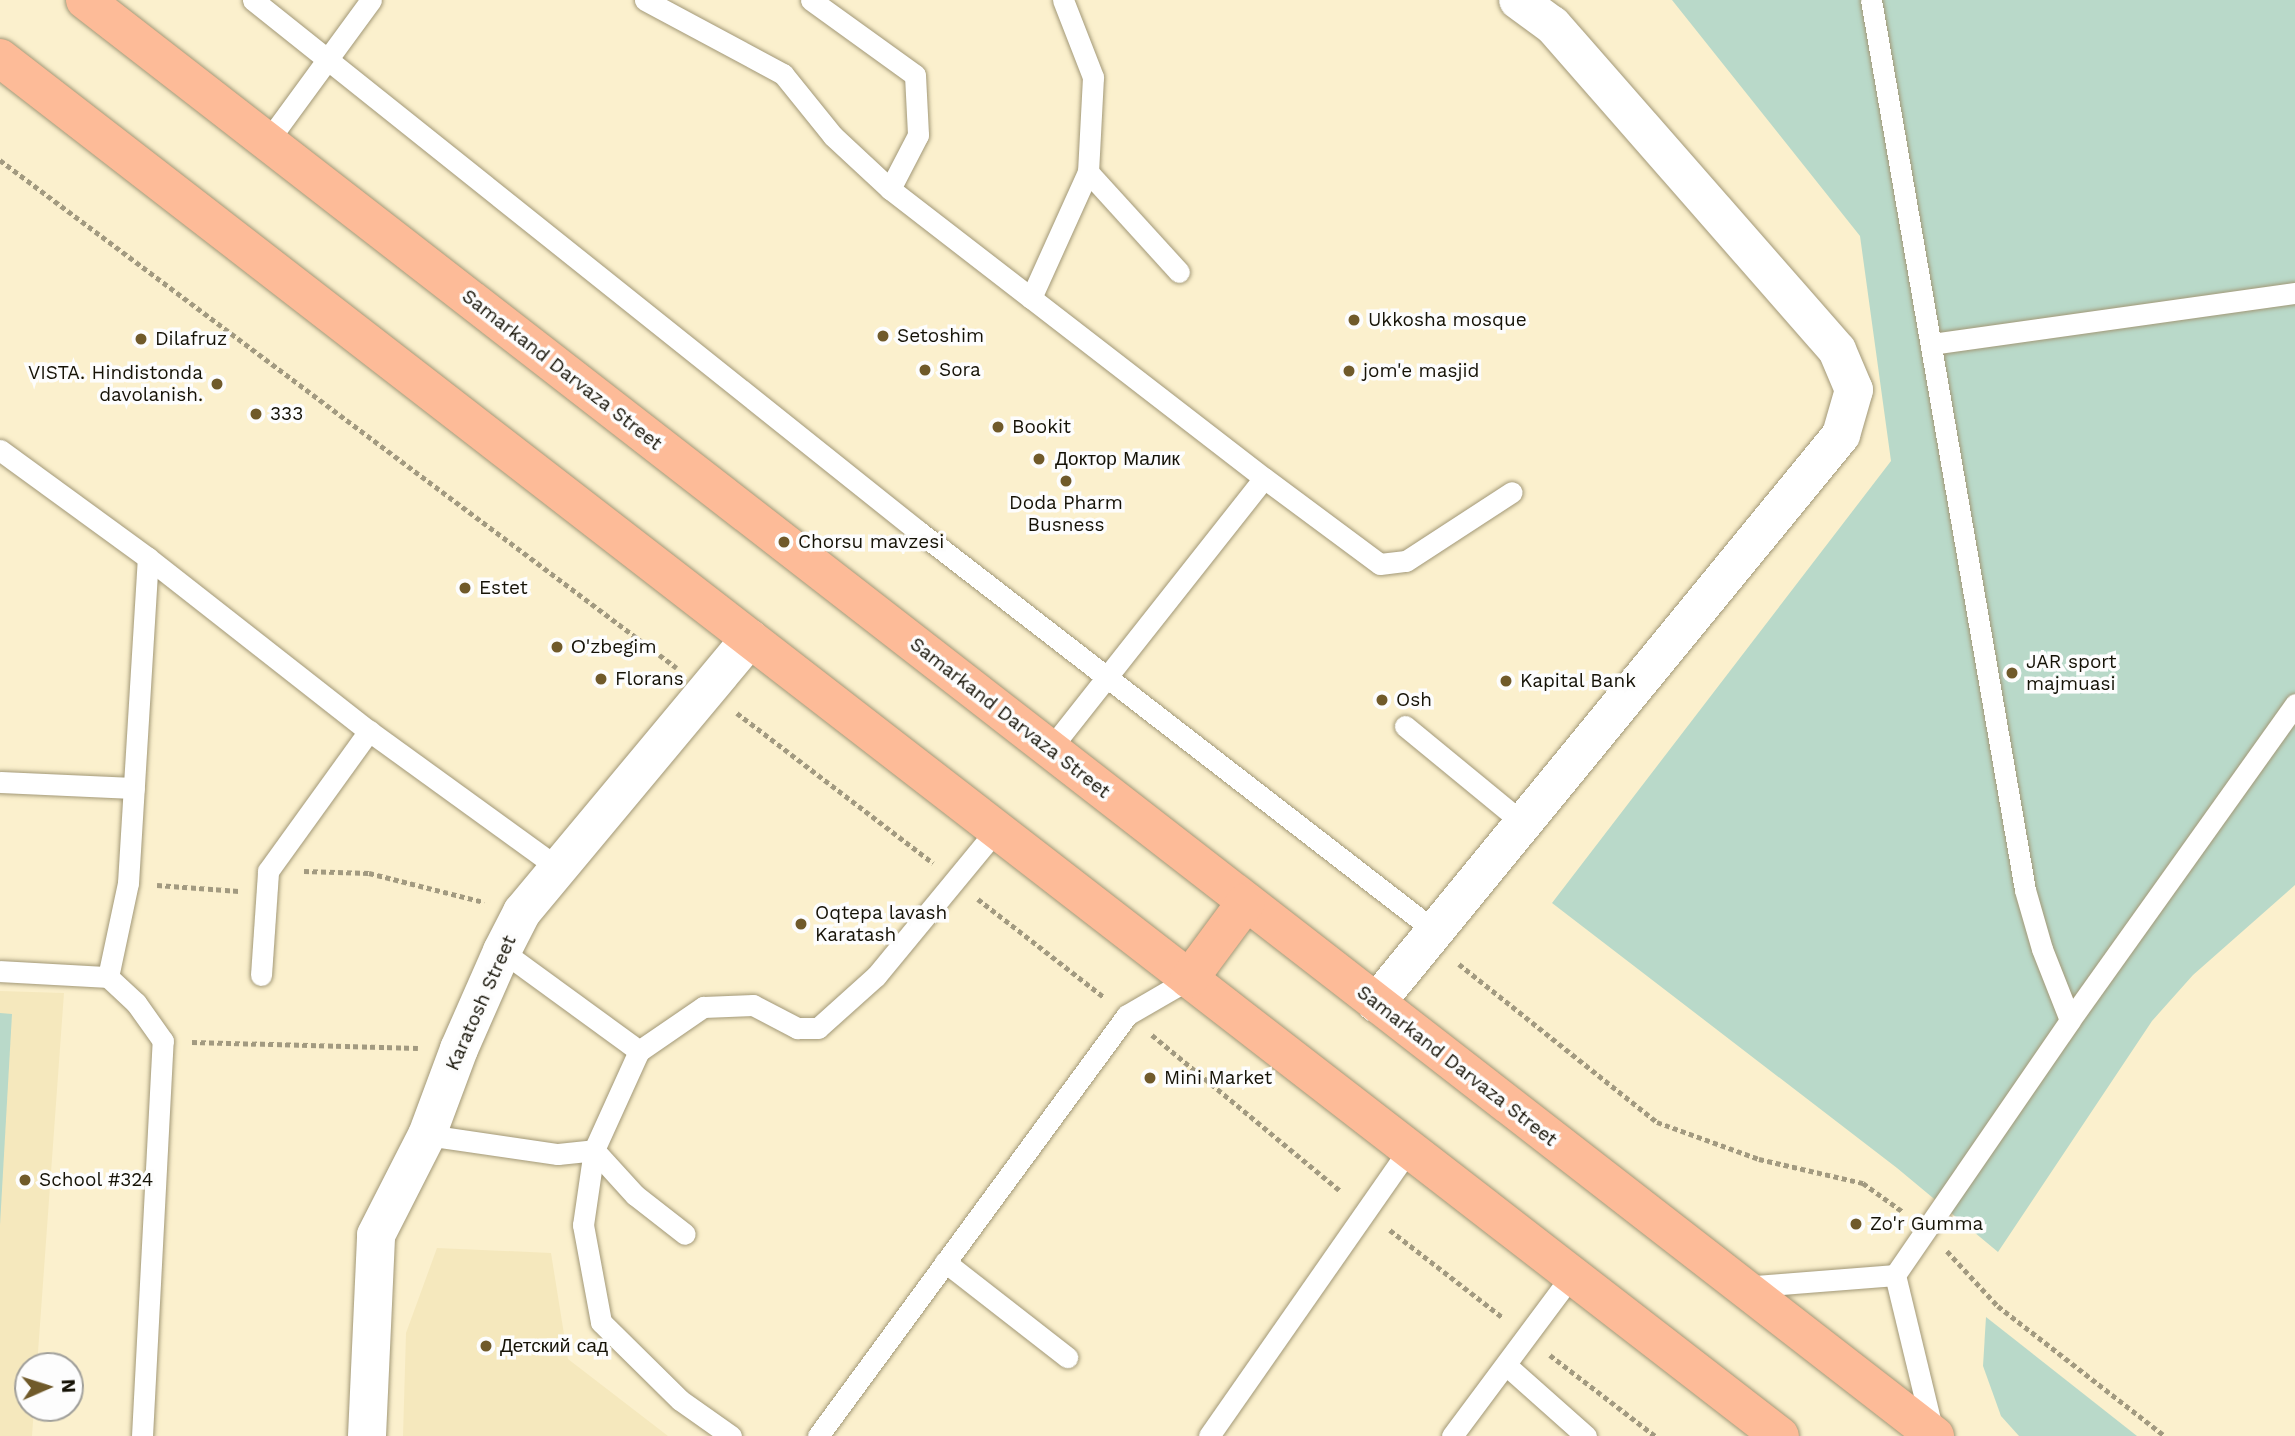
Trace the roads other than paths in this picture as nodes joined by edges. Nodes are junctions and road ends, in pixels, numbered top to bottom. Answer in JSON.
{"nodes":[{"id":1,"x":85,"y":0,"type":"edge"},
{"id":2,"x":253,"y":0,"type":"edge"},
{"id":3,"x":371,"y":0,"type":"edge"},
{"id":4,"x":645,"y":0,"type":"edge"},
{"id":5,"x":811,"y":0,"type":"edge"},
{"id":6,"x":1063,"y":0,"type":"edge"},
{"id":7,"x":1518,"y":0,"type":"edge"},
{"id":8,"x":1871,"y":0,"type":"edge"},
{"id":9,"x":680,"y":7,"type":"edge"},
{"id":10,"x":0,"y":58,"type":"edge"},
{"id":11,"x":327,"y":59,"type":"junction"},
{"id":12,"x":267,"y":142,"type":"junction"},
{"id":13,"x":1088,"y":172,"type":"junction"},
{"id":14,"x":890,"y":189,"type":"junction"},
{"id":15,"x":1178,"y":272,"type":"dead end"},
{"id":16,"x":2295,"y":293,"type":"edge"},
{"id":17,"x":1031,"y":298,"type":"junction"},
{"id":18,"x":1932,"y":344,"type":"junction"},
{"id":19,"x":0,"y":450,"type":"edge"},
{"id":20,"x":1264,"y":478,"type":"junction"},
{"id":21,"x":1512,"y":492,"type":"dead end"},
{"id":22,"x":148,"y":558,"type":"junction"},
{"id":23,"x":750,"y":638,"type":"junction"},
{"id":24,"x":1106,"y":676,"type":"junction"},
{"id":25,"x":2295,"y":704,"type":"edge"},
{"id":26,"x":1405,"y":726,"type":"dead end"},
{"id":27,"x":369,"y":731,"type":"junction"},
{"id":28,"x":1050,"y":749,"type":"junction"},
{"id":29,"x":0,"y":782,"type":"edge"},
{"id":30,"x":134,"y":788,"type":"junction"},
{"id":31,"x":1523,"y":823,"type":"junction"},
{"id":32,"x":997,"y":830,"type":"junction"},
{"id":33,"x":558,"y":868,"type":"junction"},
{"id":34,"x":1246,"y":902,"type":"junction"},
{"id":35,"x":1431,"y":935,"type":"junction"},
{"id":36,"x":502,"y":951,"type":"junction"},
{"id":37,"x":0,"y":971,"type":"edge"},
{"id":38,"x":261,"y":975,"type":"dead end"},
{"id":39,"x":108,"y":976,"type":"junction"},
{"id":40,"x":1189,"y":979,"type":"junction"},
{"id":41,"x":1376,"y":1003,"type":"junction"},
{"id":42,"x":2070,"y":1020,"type":"junction"},
{"id":43,"x":639,"y":1051,"type":"junction"},
{"id":44,"x":427,"y":1136,"type":"junction"},
{"id":45,"x":1409,"y":1149,"type":"junction"},
{"id":46,"x":594,"y":1150,"type":"junction"},
{"id":47,"x":685,"y":1234,"type":"dead end"},
{"id":48,"x":945,"y":1262,"type":"junction"},
{"id":49,"x":1572,"y":1275,"type":"junction"},
{"id":50,"x":1895,"y":1275,"type":"junction"},
{"id":51,"x":1743,"y":1287,"type":"junction"},
{"id":52,"x":1067,"y":1357,"type":"dead end"},
{"id":53,"x":1506,"y":1365,"type":"junction"},
{"id":54,"x":142,"y":1436,"type":"edge"},
{"id":55,"x":367,"y":1436,"type":"edge"},
{"id":56,"x":731,"y":1436,"type":"edge"},
{"id":57,"x":818,"y":1436,"type":"edge"},
{"id":58,"x":1209,"y":1436,"type":"edge"},
{"id":59,"x":1452,"y":1436,"type":"edge"},
{"id":60,"x":1586,"y":1436,"type":"edge"},
{"id":61,"x":1780,"y":1436,"type":"edge"},
{"id":62,"x":1934,"y":1436,"type":"edge"}],
"edges":[{"from":1,"to":12,"type":"main road","name":"Samarkand Darvaza Street"},
{"from":2,"to":11,"type":"lane"},
{"from":3,"to":11,"type":"lane"},
{"from":4,"to":9,"type":"lane"},
{"from":5,"to":14,"type":"lane"},
{"from":6,"to":13,"type":"lane"},
{"from":7,"to":31,"type":"street"},
{"from":8,"to":18,"type":"lane"},
{"from":9,"to":14,"type":"lane"},
{"from":10,"to":23,"type":"main road"},
{"from":11,"to":12,"type":"lane"},
{"from":11,"to":24,"type":"lane"},
{"from":12,"to":28,"type":"main road","name":"Samarkand Darvaza Street"},
{"from":13,"to":15,"type":"lane"},
{"from":13,"to":17,"type":"lane"},
{"from":14,"to":17,"type":"lane"},
{"from":16,"to":18,"type":"lane"},
{"from":17,"to":20,"type":"lane"},
{"from":18,"to":42,"type":"lane"},
{"from":19,"to":22,"type":"lane"},
{"from":20,"to":21,"type":"lane"},
{"from":20,"to":24,"type":"lane"},
{"from":22,"to":27,"type":"lane"},
{"from":22,"to":30,"type":"lane"},
{"from":23,"to":32,"type":"main road"},
{"from":23,"to":33,"type":"street","name":"Karatosh Street"},
{"from":24,"to":28,"type":"lane"},
{"from":24,"to":35,"type":"lane"},
{"from":25,"to":42,"type":"lane"},
{"from":26,"to":31,"type":"lane"},
{"from":27,"to":33,"type":"lane"},
{"from":27,"to":38,"type":"lane"},
{"from":28,"to":34,"type":"main road","name":"Samarkand Darvaza Street"},
{"from":29,"to":30,"type":"lane"},
{"from":30,"to":39,"type":"lane"},
{"from":31,"to":35,"type":"street"},
{"from":32,"to":40,"type":"main road"},
{"from":32,"to":43,"type":"lane"},
{"from":33,"to":36,"type":"street","name":"Karatosh Street"},
{"from":34,"to":40,"type":"main road"},
{"from":34,"to":41,"type":"main road","name":"Samarkand Darvaza Street"},
{"from":35,"to":41,"type":"street"},
{"from":36,"to":43,"type":"lane"},
{"from":36,"to":44,"type":"street","name":"Karatosh Street"},
{"from":37,"to":39,"type":"lane"},
{"from":39,"to":54,"type":"lane"},
{"from":40,"to":45,"type":"main road"},
{"from":40,"to":48,"type":"lane"},
{"from":41,"to":51,"type":"main road","name":"Samarkand Darvaza Street"},
{"from":42,"to":50,"type":"lane"},
{"from":43,"to":46,"type":"lane"},
{"from":44,"to":46,"type":"lane"},
{"from":44,"to":55,"type":"street","name":"Karatosh Street"},
{"from":45,"to":49,"type":"main road"},
{"from":45,"to":58,"type":"lane"},
{"from":46,"to":47,"type":"lane"},
{"from":46,"to":56,"type":"lane"},
{"from":48,"to":52,"type":"lane"},
{"from":48,"to":57,"type":"lane"},
{"from":49,"to":53,"type":"lane"},
{"from":49,"to":61,"type":"main road"},
{"from":50,"to":51,"type":"lane"},
{"from":50,"to":62,"type":"lane"},
{"from":51,"to":62,"type":"main road","name":"Samarkand Darvaza Street"},
{"from":53,"to":59,"type":"lane"},
{"from":53,"to":60,"type":"lane"}]}
